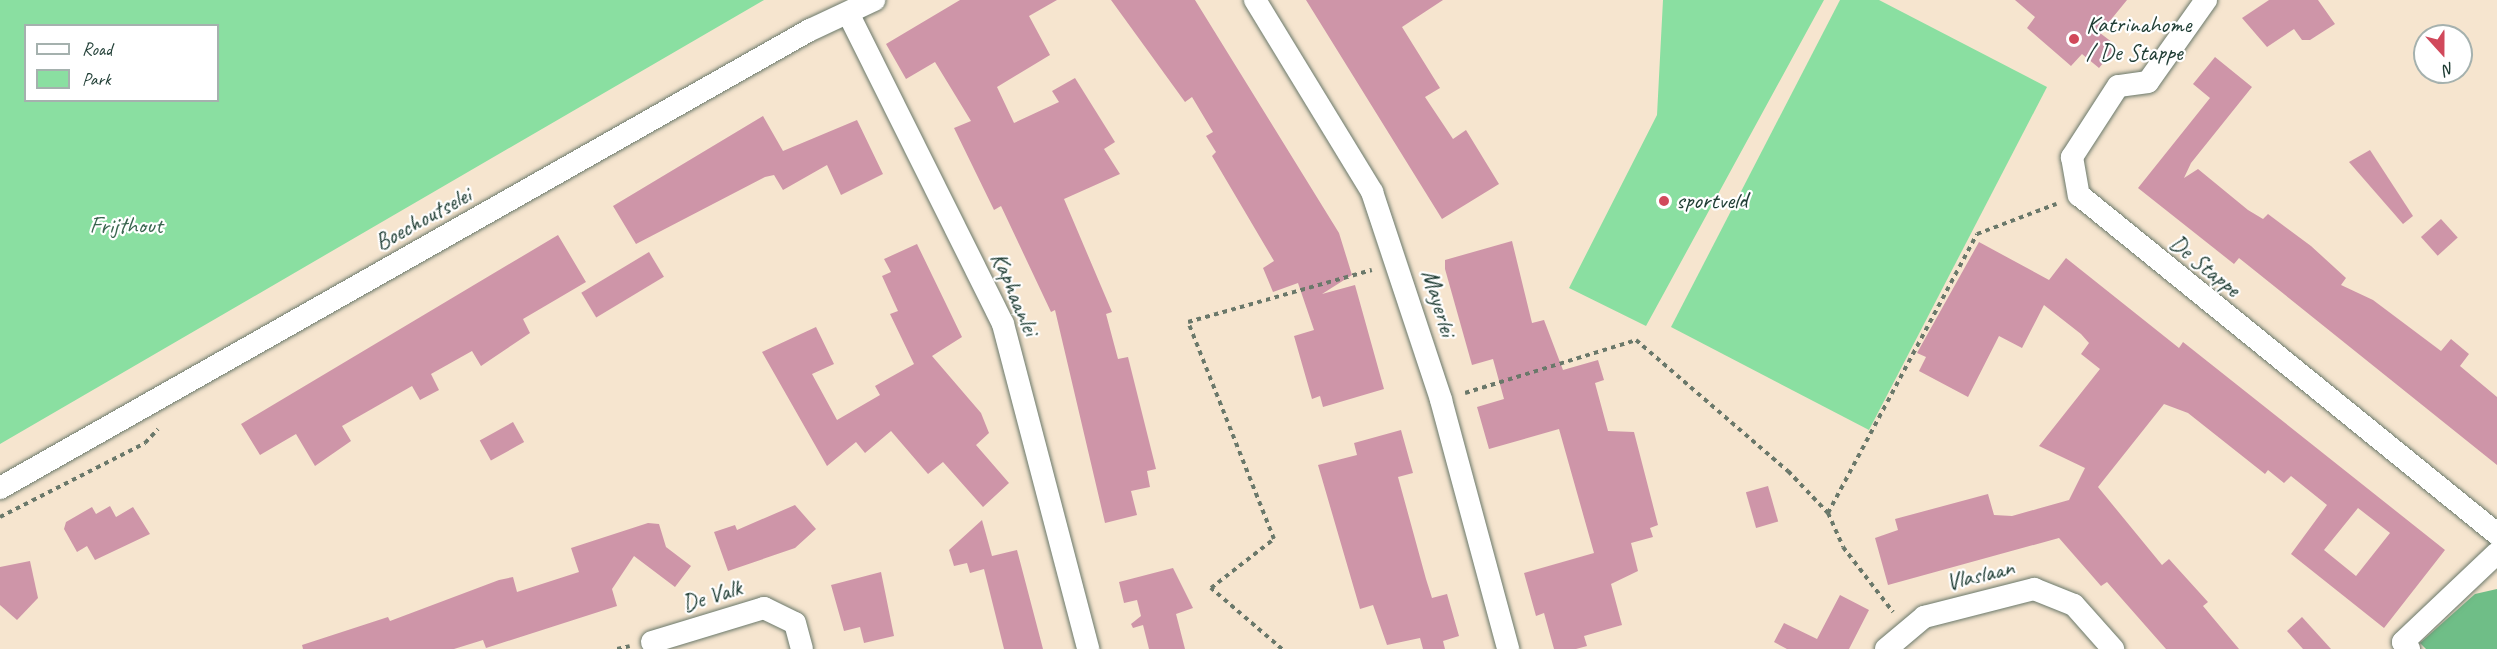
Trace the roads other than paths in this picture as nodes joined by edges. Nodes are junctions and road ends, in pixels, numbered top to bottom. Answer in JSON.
{"nodes":[{"id":1,"x":874,"y":0,"type":"edge"},
{"id":2,"x":1254,"y":0,"type":"edge"},
{"id":3,"x":2206,"y":0,"type":"edge"},
{"id":4,"x":849,"y":15,"type":"junction"},
{"id":5,"x":0,"y":488,"type":"edge"},
{"id":6,"x":2497,"y":534,"type":"edge"},
{"id":7,"x":2497,"y":553,"type":"edge"},
{"id":8,"x":652,"y":642,"type":"dead end"},
{"id":9,"x":2402,"y":647,"type":"edge"},
{"id":10,"x":802,"y":649,"type":"edge"},
{"id":11,"x":1088,"y":649,"type":"edge"},
{"id":12,"x":1508,"y":649,"type":"edge"},
{"id":13,"x":1886,"y":649,"type":"edge"},
{"id":14,"x":2113,"y":649,"type":"edge"}],
"edges":[{"from":1,"to":4,"type":"street","name":"Boechoutselei"},
{"from":2,"to":12,"type":"street","name":"Mayerlei"},
{"from":3,"to":6,"type":"street","name":"De Stappe"},
{"from":4,"to":5,"type":"street","name":"Boechoutselei"},
{"from":4,"to":11,"type":"street","name":"Kaphaanlei"},
{"from":7,"to":9,"type":"street"},
{"from":8,"to":10,"type":"street","name":"De Valk"},
{"from":13,"to":14,"type":"street","name":"Vlaslaan"}]}
